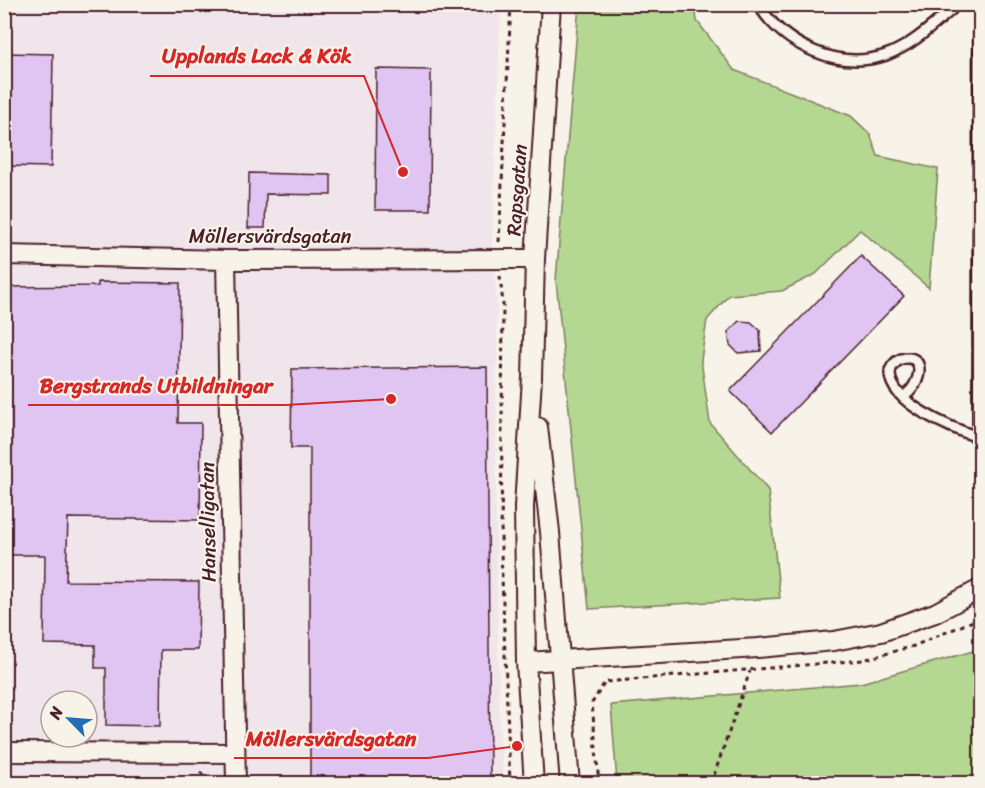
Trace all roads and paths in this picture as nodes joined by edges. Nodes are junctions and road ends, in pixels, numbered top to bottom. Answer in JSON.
{"nodes":[{"id":1,"x":511,"y":4,"type":"edge"},
{"id":2,"x":551,"y":4,"type":"edge"},
{"id":3,"x":690,"y":4,"type":"edge"},
{"id":4,"x":745,"y":4,"type":"edge"},
{"id":5,"x":758,"y":4,"type":"edge"},
{"id":6,"x":954,"y":4,"type":"edge"},
{"id":7,"x":979,"y":4,"type":"edge"},
{"id":8,"x":4,"y":255,"type":"edge"},
{"id":9,"x":499,"y":258,"type":"junction"},
{"id":10,"x":535,"y":259,"type":"junction"},
{"id":11,"x":226,"y":260,"type":"junction"},
{"id":12,"x":532,"y":378,"type":"junction"},
{"id":13,"x":904,"y":396,"type":"dead end"},
{"id":14,"x":978,"y":437,"type":"junction"},
{"id":15,"x":981,"y":448,"type":"edge"},
{"id":16,"x":981,"y":589,"type":"edge"},
{"id":17,"x":981,"y":618,"type":"edge"},
{"id":18,"x":561,"y":660,"type":"junction"},
{"id":19,"x":526,"y":662,"type":"junction"},
{"id":20,"x":750,"y":671,"type":"junction"},
{"id":21,"x":4,"y":752,"type":"edge"},
{"id":22,"x":234,"y":753,"type":"junction"},
{"id":23,"x":598,"y":777,"type":"junction"},
{"id":24,"x":236,"y":783,"type":"edge"},
{"id":25,"x":510,"y":783,"type":"edge"},
{"id":26,"x":534,"y":783,"type":"edge"},
{"id":27,"x":570,"y":783,"type":"edge"},
{"id":28,"x":591,"y":783,"type":"edge"},
{"id":29,"x":599,"y":783,"type":"edge"},
{"id":30,"x":711,"y":783,"type":"edge"}],
"edges":[{"from":1,"to":9,"type":"path"},
{"from":2,"to":10,"type":"street","name":"Rapsgatan"},
{"from":3,"to":4,"type":"path"},
{"from":5,"to":6,"type":"lane"},
{"from":7,"to":14,"type":"lane"},
{"from":8,"to":11,"type":"street","name":"Möllersvärdsgatan"},
{"from":9,"to":10,"type":"street","name":"Möllersvärdsgatan"},
{"from":9,"to":11,"type":"street","name":"Möllersvärdsgatan"},
{"from":9,"to":25,"type":"path"},
{"from":10,"to":12,"type":"street","name":"Rapsgatan"},
{"from":11,"to":22,"type":"street","name":"Hanselligatan"},
{"from":12,"to":18,"type":"street","name":"Rapsgatan"},
{"from":12,"to":19,"type":"street","name":"Rapsgatan"},
{"from":13,"to":14,"type":"lane"},
{"from":14,"to":15,"type":"lane"},
{"from":16,"to":18,"type":"street"},
{"from":17,"to":20,"type":"path"},
{"from":18,"to":19,"type":"street"},
{"from":18,"to":27,"type":"street","name":"Rapsgatan"},
{"from":19,"to":26,"type":"street","name":"Rapsgatan"},
{"from":20,"to":23,"type":"path"},
{"from":20,"to":30,"type":"path"},
{"from":21,"to":22,"type":"street"},
{"from":22,"to":24,"type":"street","name":"Hanselligatan"},
{"from":23,"to":28,"type":"path"},
{"from":23,"to":29,"type":"path"}]}
